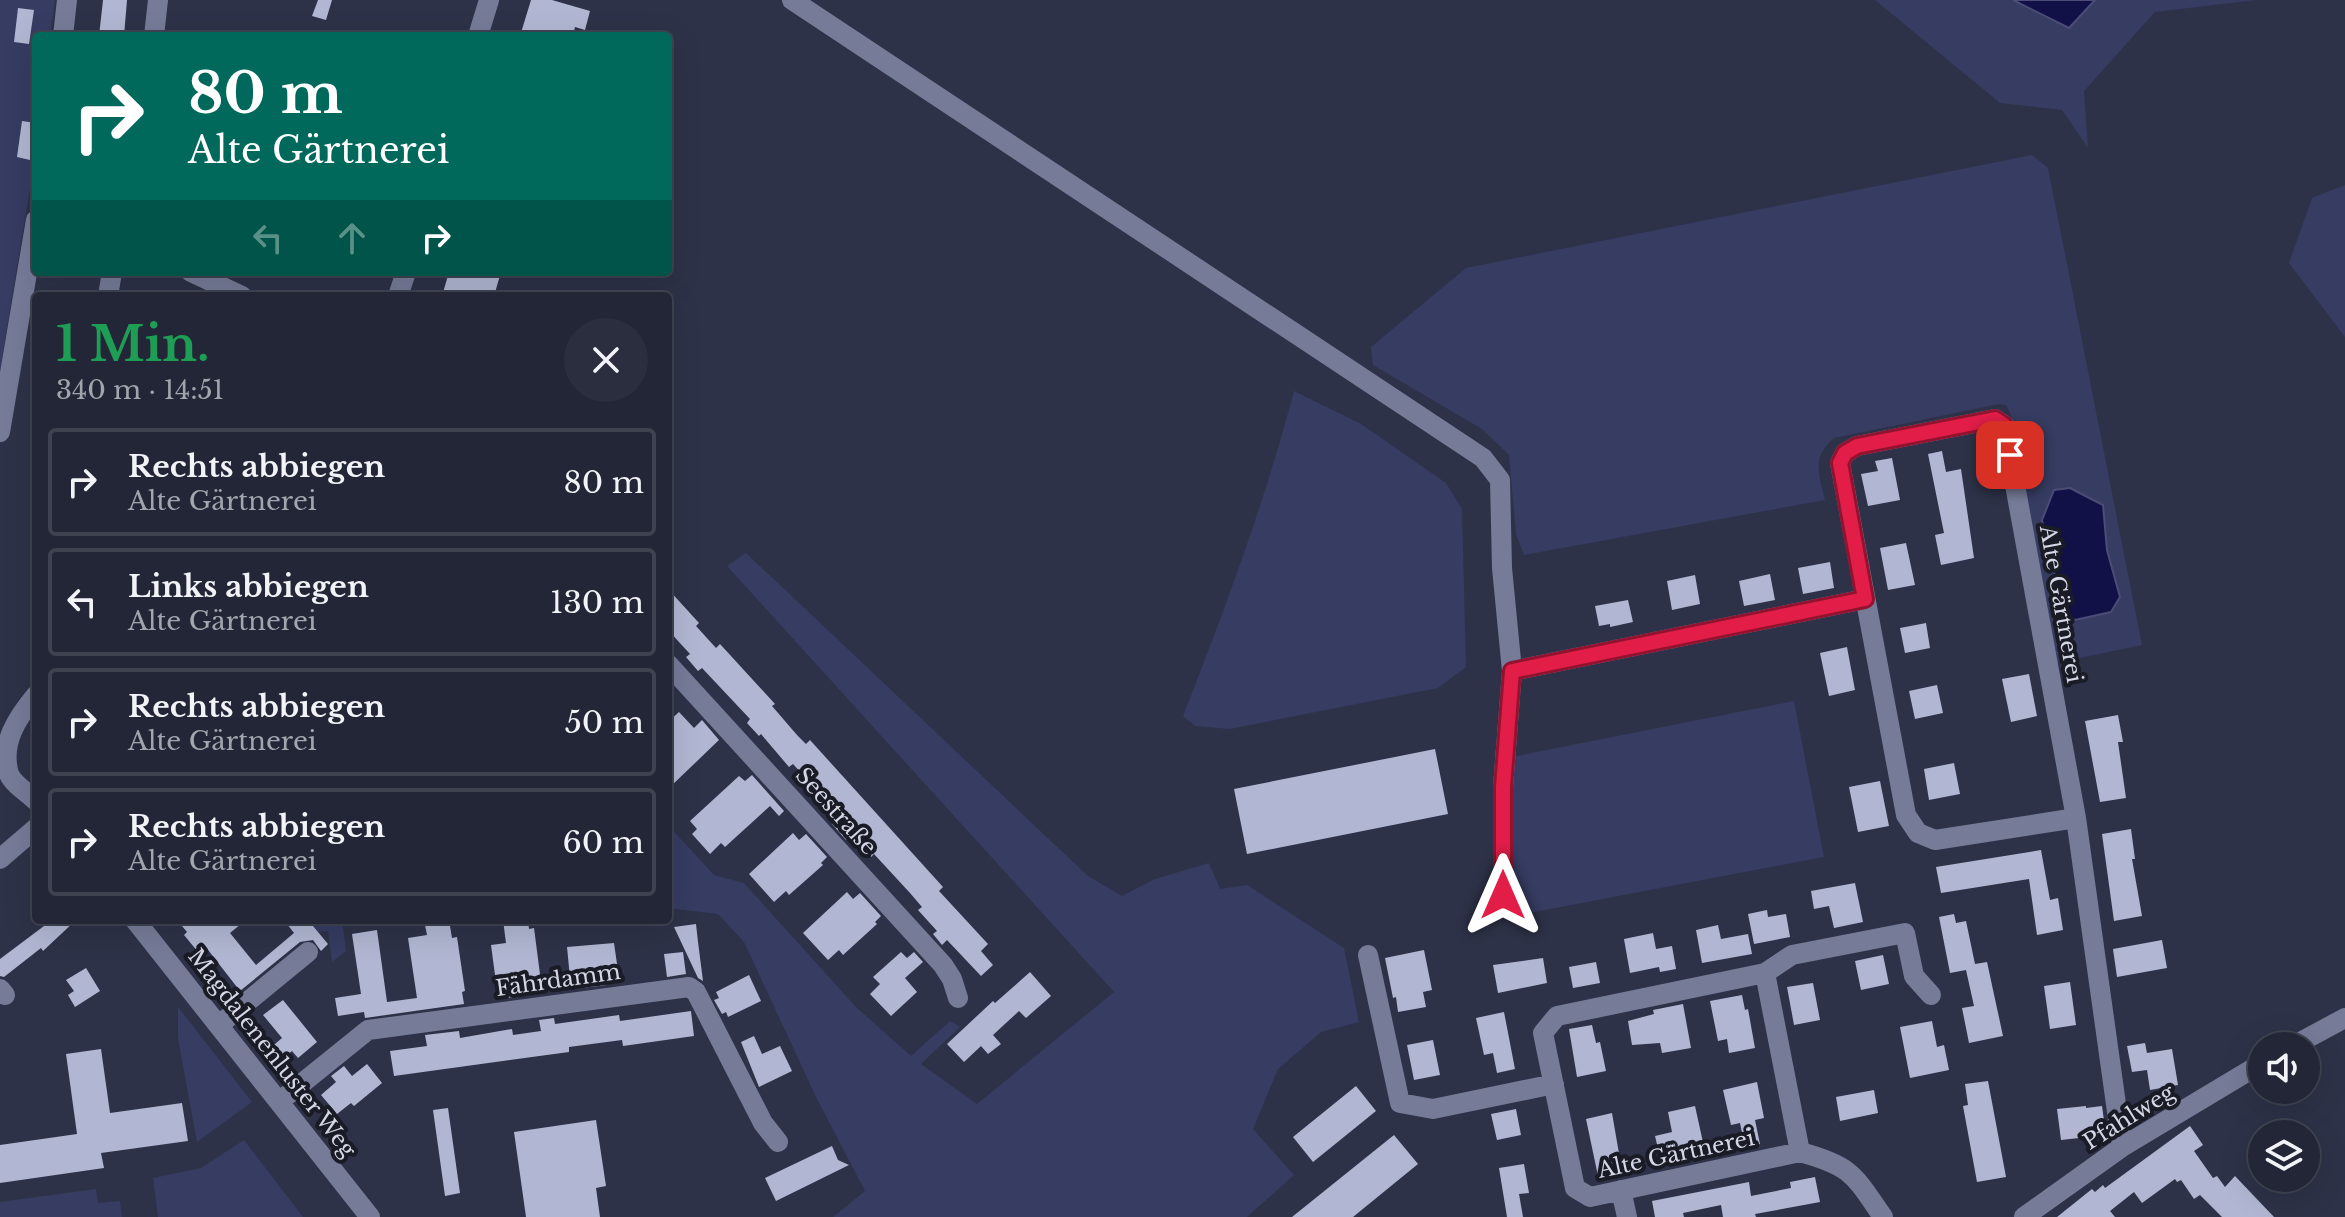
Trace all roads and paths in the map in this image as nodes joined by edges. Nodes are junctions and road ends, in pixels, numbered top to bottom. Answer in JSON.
{"nodes":[{"id":1,"x":67,"y":0,"type":"edge"},
{"id":2,"x":158,"y":0,"type":"edge"},
{"id":3,"x":489,"y":0,"type":"edge"},
{"id":4,"x":792,"y":0,"type":"edge"},
{"id":5,"x":63,"y":32,"type":"edge"},
{"id":6,"x":154,"y":32,"type":"edge"},
{"id":7,"x":479,"y":32,"type":"edge"},
{"id":8,"x":32,"y":244,"type":"edge"},
{"id":9,"x":200,"y":276,"type":"edge"},
{"id":10,"x":234,"y":292,"type":"edge"},
{"id":11,"x":0,"y":432,"type":"edge"},
{"id":12,"x":1865,"y":599,"type":"junction"},
{"id":13,"x":672,"y":668,"type":"edge"},
{"id":14,"x":1512,"y":671,"type":"junction"},
{"id":15,"x":32,"y":700,"type":"edge"},
{"id":16,"x":32,"y":797,"type":"edge"},
{"id":17,"x":2076,"y":818,"type":"junction"},
{"id":18,"x":32,"y":831,"type":"edge"},
{"id":19,"x":0,"y":859,"type":"edge"},
{"id":20,"x":1503,"y":895,"type":"dead end"},
{"id":21,"x":148,"y":925,"type":"edge"},
{"id":22,"x":308,"y":952,"type":"dead end"},
{"id":23,"x":1368,"y":955,"type":"dead end"},
{"id":24,"x":1765,"y":973,"type":"junction"},
{"id":25,"x":1931,"y":995,"type":"dead end"},
{"id":26,"x":958,"y":998,"type":"dead end"},
{"id":27,"x":2345,"y":1018,"type":"edge"},
{"id":28,"x":219,"y":1025,"type":"junction"},
{"id":29,"x":2319,"y":1032,"type":"edge"},
{"id":30,"x":2248,"y":1071,"type":"edge"},
{"id":31,"x":1554,"y":1084,"type":"junction"},
{"id":32,"x":280,"y":1101,"type":"junction"},
{"id":33,"x":778,"y":1142,"type":"dead end"},
{"id":34,"x":2122,"y":1147,"type":"junction"},
{"id":35,"x":1800,"y":1152,"type":"junction"},
{"id":36,"x":1621,"y":1190,"type":"junction"},
{"id":37,"x":370,"y":1217,"type":"edge"},
{"id":38,"x":1627,"y":1217,"type":"edge"},
{"id":39,"x":1883,"y":1217,"type":"edge"},
{"id":40,"x":2024,"y":1217,"type":"edge"}],
"edges":[{"from":1,"to":5,"type":"street"},
{"from":2,"to":6,"type":"street"},
{"from":3,"to":7,"type":"street"},
{"from":4,"to":14,"type":"street"},
{"from":8,"to":11,"type":"street"},
{"from":9,"to":10,"type":"street"},
{"from":12,"to":14,"type":"street"},
{"from":12,"to":17,"type":"street","name":"Alte Gärtnerei"},
{"from":12,"to":17,"type":"street","name":"Alte Gärtnerei"},
{"from":13,"to":26,"type":"street","name":"Seestraße"},
{"from":14,"to":20,"type":"street"},
{"from":15,"to":16,"type":"street"},
{"from":17,"to":34,"type":"street","name":"Alte Gärtnerei"},
{"from":18,"to":19,"type":"street"},
{"from":21,"to":28,"type":"street","name":"Magdalenenluster Weg"},
{"from":22,"to":28,"type":"street"},
{"from":23,"to":31,"type":"street"},
{"from":24,"to":25,"type":"street","name":"Alte Gärtnerei"},
{"from":24,"to":31,"type":"street","name":"Alte Gärtnerei"},
{"from":24,"to":35,"type":"street"},
{"from":27,"to":29,"type":"street"},
{"from":28,"to":32,"type":"street","name":"Magdalenenluster Weg"},
{"from":30,"to":34,"type":"street","name":"Pfahlweg"},
{"from":31,"to":36,"type":"street","name":"Alte Gärtnerei"},
{"from":32,"to":33,"type":"street","name":"Fährdamm"},
{"from":32,"to":37,"type":"street","name":"Magdalenenluster Weg"},
{"from":34,"to":40,"type":"street","name":"Pfahlweg"},
{"from":35,"to":36,"type":"street","name":"Alte Gärtnerei"},
{"from":35,"to":39,"type":"street"},
{"from":36,"to":38,"type":"street"}]}
